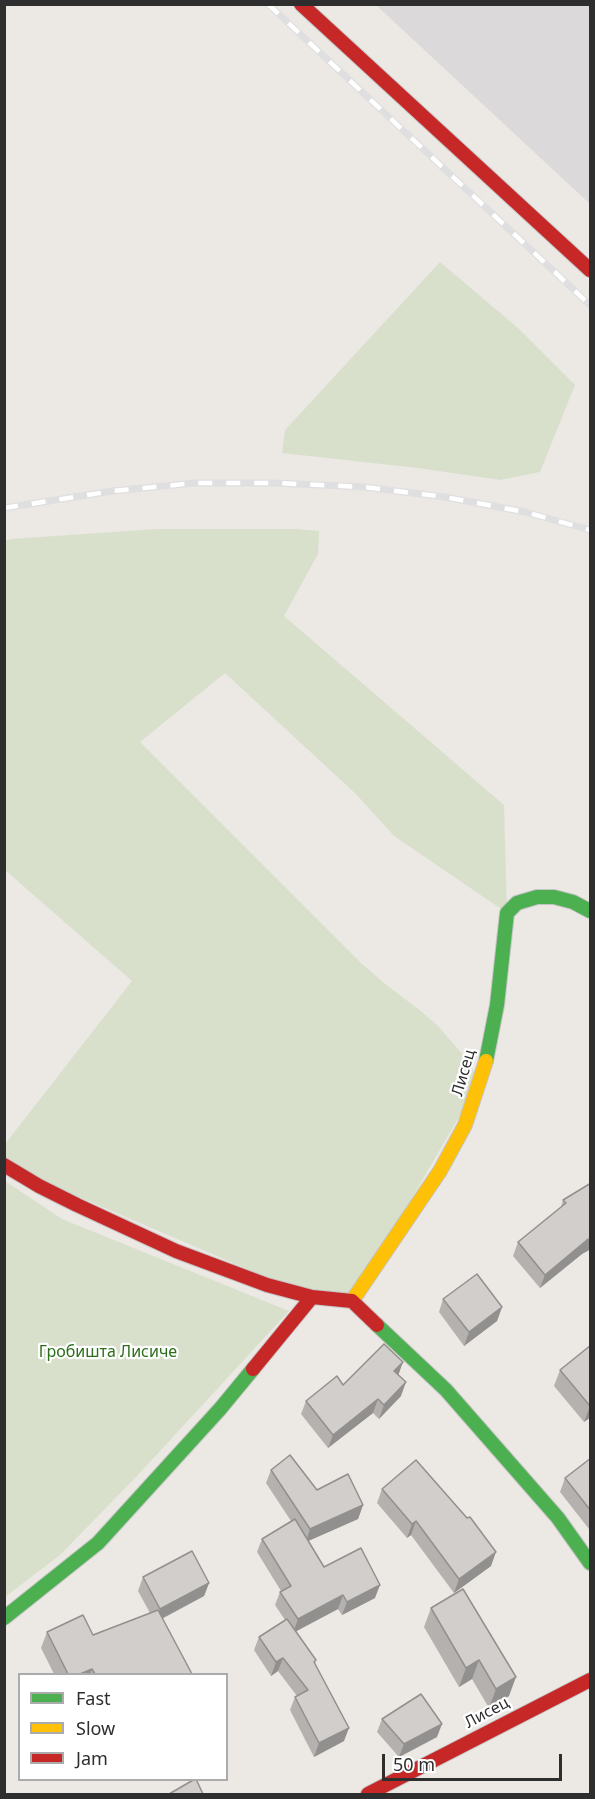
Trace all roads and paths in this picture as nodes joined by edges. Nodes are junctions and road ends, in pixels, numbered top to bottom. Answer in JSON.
{"nodes":[{"id":1,"x":302,"y":4,"type":"edge"},
{"id":2,"x":591,"y":270,"type":"edge"},
{"id":3,"x":591,"y":911,"type":"edge"},
{"id":4,"x":4,"y":1165,"type":"edge"},
{"id":5,"x":312,"y":1297,"type":"junction"},
{"id":6,"x":352,"y":1301,"type":"junction"},
{"id":7,"x":591,"y":1563,"type":"edge"},
{"id":8,"x":4,"y":1618,"type":"edge"},
{"id":9,"x":591,"y":1680,"type":"edge"},
{"id":10,"x":368,"y":1794,"type":"edge"}],
"edges":[{"from":1,"to":2,"type":"street"},
{"from":3,"to":6,"type":"street","name":"Лисец"},
{"from":4,"to":5,"type":"street"},
{"from":5,"to":6,"type":"street"},
{"from":5,"to":8,"type":"street"},
{"from":6,"to":7,"type":"street"},
{"from":9,"to":10,"type":"street","name":"Лисец"}]}
